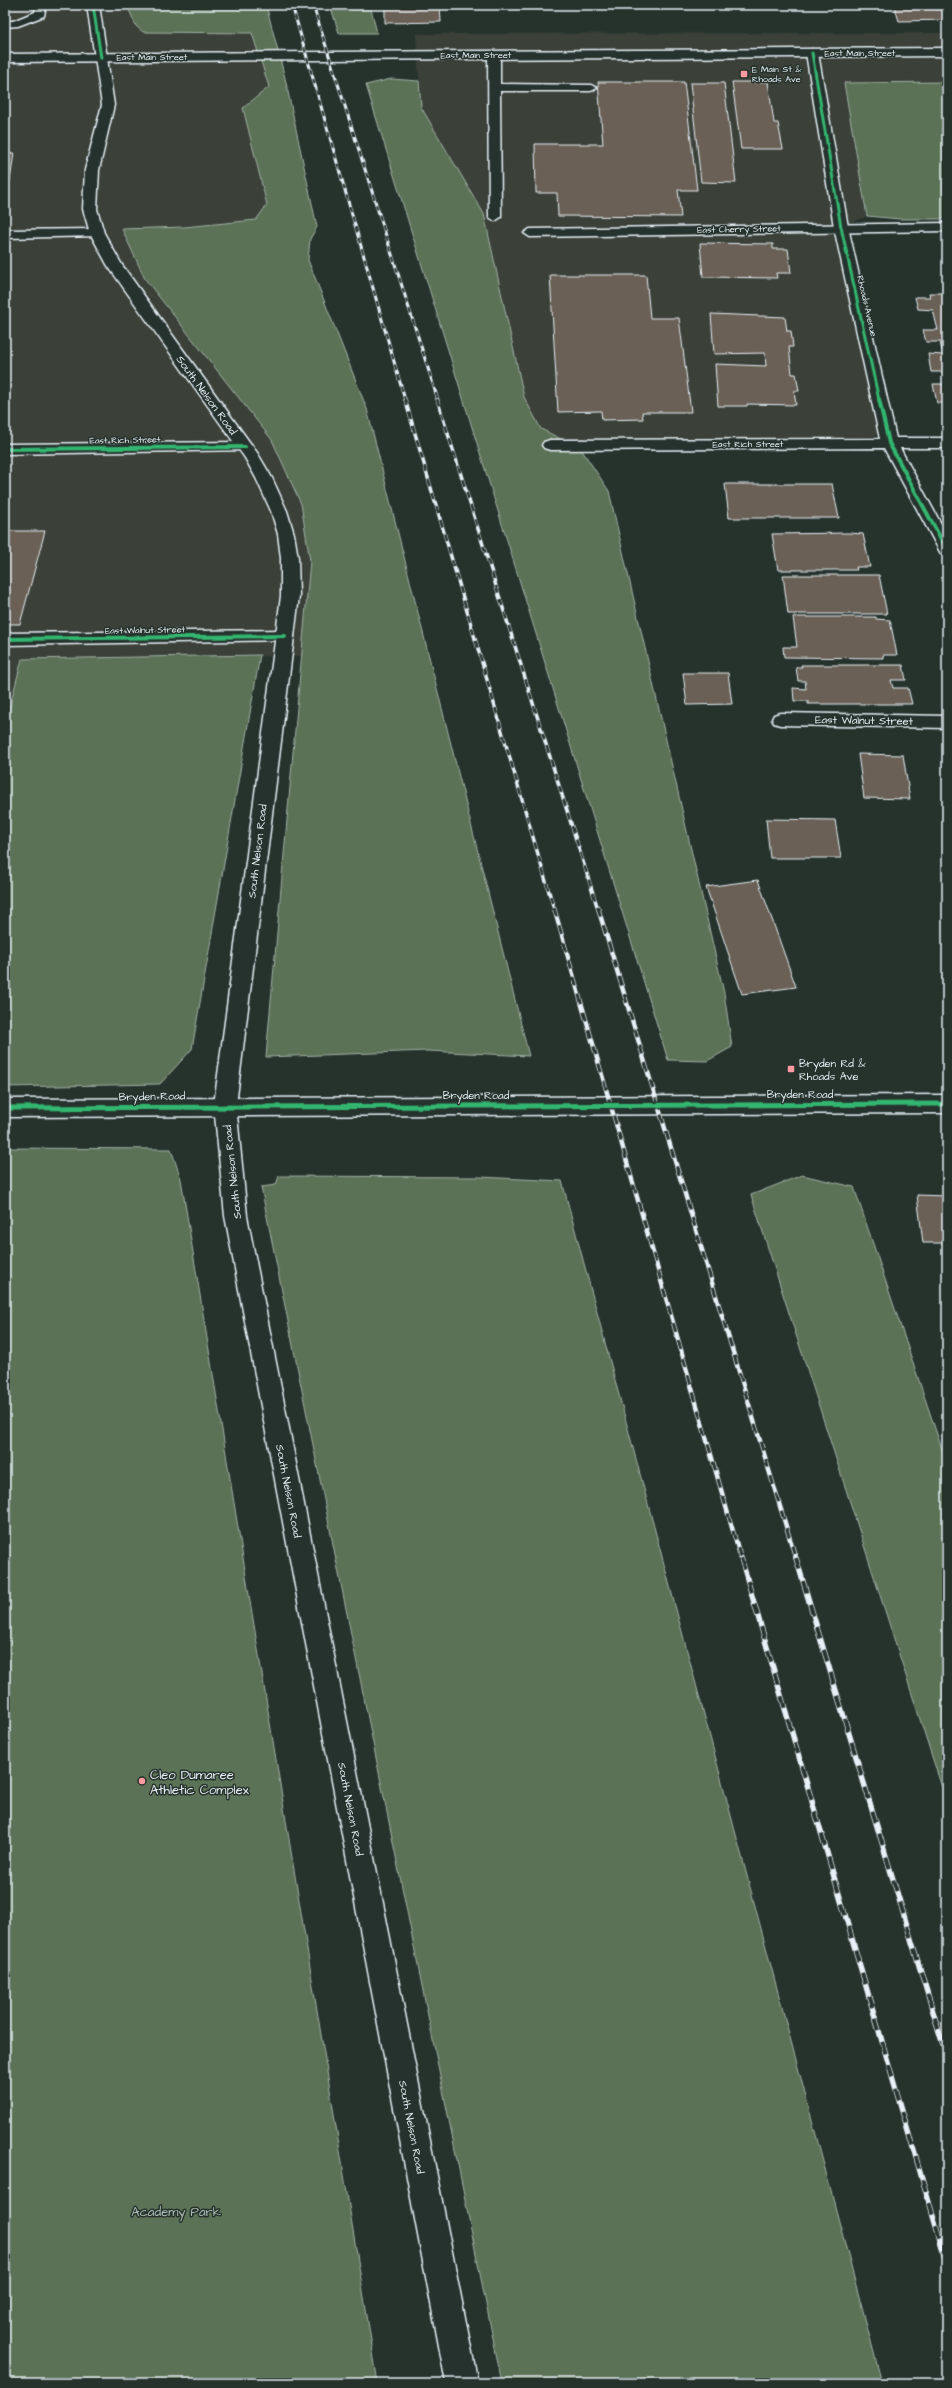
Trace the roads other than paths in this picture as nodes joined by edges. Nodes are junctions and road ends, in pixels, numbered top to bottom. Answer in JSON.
{"nodes":[{"id":1,"x":41,"y":5,"type":"edge"},
{"id":2,"x":93,"y":5,"type":"edge"},
{"id":3,"x":5,"y":24,"type":"edge"},
{"id":4,"x":947,"y":52,"type":"edge"},
{"id":5,"x":812,"y":53,"type":"junction"},
{"id":6,"x":494,"y":55,"type":"junction"},
{"id":7,"x":5,"y":58,"type":"edge"},
{"id":8,"x":102,"y":58,"type":"junction"},
{"id":9,"x":495,"y":87,"type":"junction"},
{"id":10,"x":591,"y":88,"type":"dead end"},
{"id":11,"x":495,"y":217,"type":"dead end"},
{"id":12,"x":840,"y":227,"type":"junction"},
{"id":13,"x":947,"y":227,"type":"edge"},
{"id":14,"x":97,"y":233,"type":"junction"},
{"id":15,"x":530,"y":233,"type":"dead end"},
{"id":16,"x":5,"y":234,"type":"edge"},
{"id":17,"x":889,"y":443,"type":"junction"},
{"id":18,"x":947,"y":443,"type":"edge"},
{"id":19,"x":550,"y":445,"type":"dead end"},
{"id":20,"x":245,"y":447,"type":"junction"},
{"id":21,"x":5,"y":449,"type":"edge"},
{"id":22,"x":947,"y":550,"type":"edge"},
{"id":23,"x":285,"y":636,"type":"junction"},
{"id":24,"x":5,"y":639,"type":"edge"},
{"id":25,"x":780,"y":719,"type":"dead end"},
{"id":26,"x":947,"y":722,"type":"edge"},
{"id":27,"x":947,"y":1104,"type":"edge"},
{"id":28,"x":225,"y":1105,"type":"junction"},
{"id":29,"x":5,"y":1108,"type":"edge"},
{"id":30,"x":462,"y":2383,"type":"edge"}],
"edges":[{"from":1,"to":3,"type":"lane"},
{"from":2,"to":8,"type":"main road","name":"South Nelson Road"},
{"from":4,"to":5,"type":"main road","name":"East Main Street"},
{"from":5,"to":6,"type":"main road","name":"East Main Street"},
{"from":5,"to":12,"type":"main road","name":"Rhoads Avenue"},
{"from":6,"to":8,"type":"main road","name":"East Main Street"},
{"from":6,"to":9,"type":"lane"},
{"from":7,"to":8,"type":"main road","name":"East Main Street"},
{"from":8,"to":14,"type":"main road","name":"South Nelson Road"},
{"from":9,"to":10,"type":"lane"},
{"from":9,"to":11,"type":"lane"},
{"from":12,"to":13,"type":"lane","name":"East Cherry Street"},
{"from":12,"to":15,"type":"lane","name":"East Cherry Street"},
{"from":12,"to":17,"type":"main road","name":"Rhoads Avenue"},
{"from":14,"to":16,"type":"lane"},
{"from":14,"to":20,"type":"main road","name":"South Nelson Road"},
{"from":17,"to":18,"type":"main road","name":"East Rich Street"},
{"from":17,"to":19,"type":"main road","name":"East Rich Street"},
{"from":17,"to":22,"type":"main road","name":"Rhoads Avenue"},
{"from":20,"to":21,"type":"main road","name":"East Rich Street"},
{"from":20,"to":23,"type":"main road","name":"South Nelson Road"},
{"from":23,"to":24,"type":"main road","name":"East Walnut Street"},
{"from":23,"to":28,"type":"main road","name":"South Nelson Road"},
{"from":25,"to":26,"type":"lane","name":"East Walnut Street"},
{"from":27,"to":28,"type":"main road","name":"Bryden Road"},
{"from":28,"to":29,"type":"main road","name":"Bryden Road"},
{"from":28,"to":30,"type":"main road","name":"South Nelson Road"}]}
